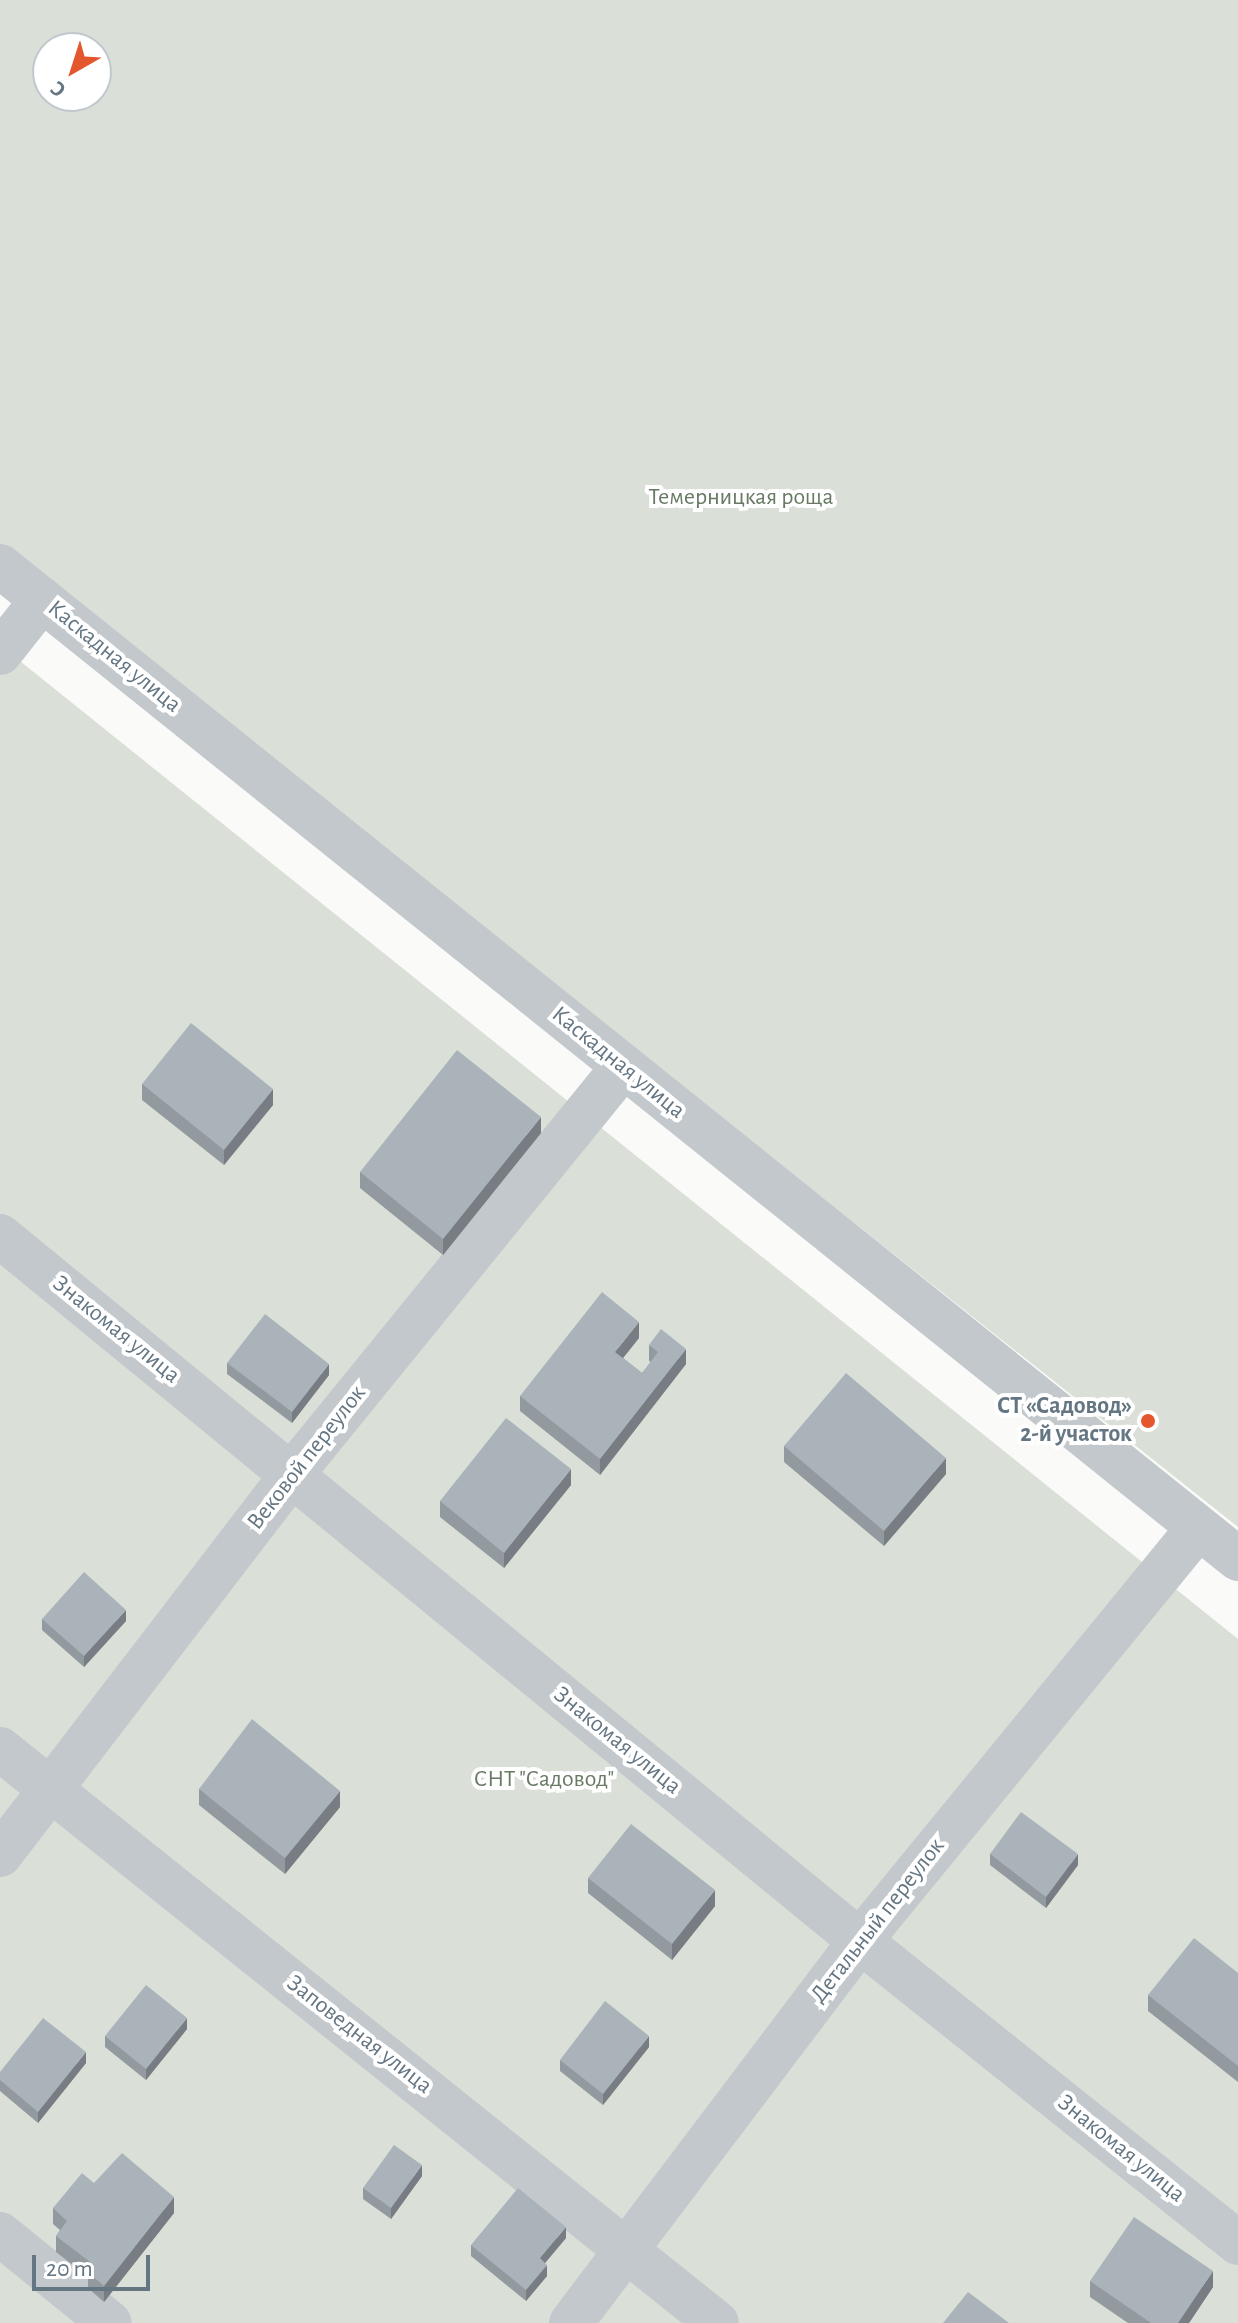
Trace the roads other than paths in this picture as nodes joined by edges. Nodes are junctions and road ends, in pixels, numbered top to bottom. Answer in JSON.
{"nodes":[{"id":1,"x":0,"y":566,"type":"edge"},
{"id":2,"x":42,"y":600,"type":"junction"},
{"id":3,"x":0,"y":653,"type":"edge"},
{"id":4,"x":623,"y":1067,"type":"junction"},
{"id":5,"x":0,"y":1236,"type":"edge"},
{"id":6,"x":292,"y":1474,"type":"junction"},
{"id":7,"x":1198,"y":1528,"type":"junction"},
{"id":8,"x":1238,"y":1559,"type":"edge"},
{"id":9,"x":0,"y":1749,"type":"edge"},
{"id":10,"x":52,"y":1791,"type":"junction"},
{"id":11,"x":0,"y":1855,"type":"edge"},
{"id":12,"x":860,"y":1941,"type":"junction"},
{"id":13,"x":0,"y":2234,"type":"edge"},
{"id":14,"x":1238,"y":2243,"type":"edge"},
{"id":15,"x":629,"y":2250,"type":"junction"},
{"id":16,"x":110,"y":2323,"type":"edge"},
{"id":17,"x":571,"y":2323,"type":"edge"},
{"id":18,"x":717,"y":2323,"type":"edge"}],
"edges":[{"from":1,"to":2,"type":"street","name":"Каскадная улица"},
{"from":2,"to":3,"type":"street"},
{"from":2,"to":4,"type":"street","name":"Каскадная улица"},
{"from":4,"to":6,"type":"street","name":"Вековой переулок"},
{"from":4,"to":7,"type":"street","name":"Каскадная улица"},
{"from":5,"to":6,"type":"street","name":"Знакомая улица"},
{"from":6,"to":10,"type":"street","name":"Вековой переулок"},
{"from":6,"to":12,"type":"street","name":"Знакомая улица"},
{"from":7,"to":8,"type":"street","name":"Каскадная улица"},
{"from":7,"to":12,"type":"street","name":"Детальный переулок"},
{"from":9,"to":10,"type":"street","name":"Заповедная улица"},
{"from":10,"to":11,"type":"street","name":"Вековой переулок"},
{"from":10,"to":15,"type":"street","name":"Заповедная улица"},
{"from":12,"to":14,"type":"street","name":"Знакомая улица"},
{"from":12,"to":15,"type":"street","name":"Детальный переулок"},
{"from":13,"to":16,"type":"street"},
{"from":15,"to":17,"type":"street","name":"Детальный переулок"},
{"from":15,"to":18,"type":"street","name":"Заповедная улица"}]}
